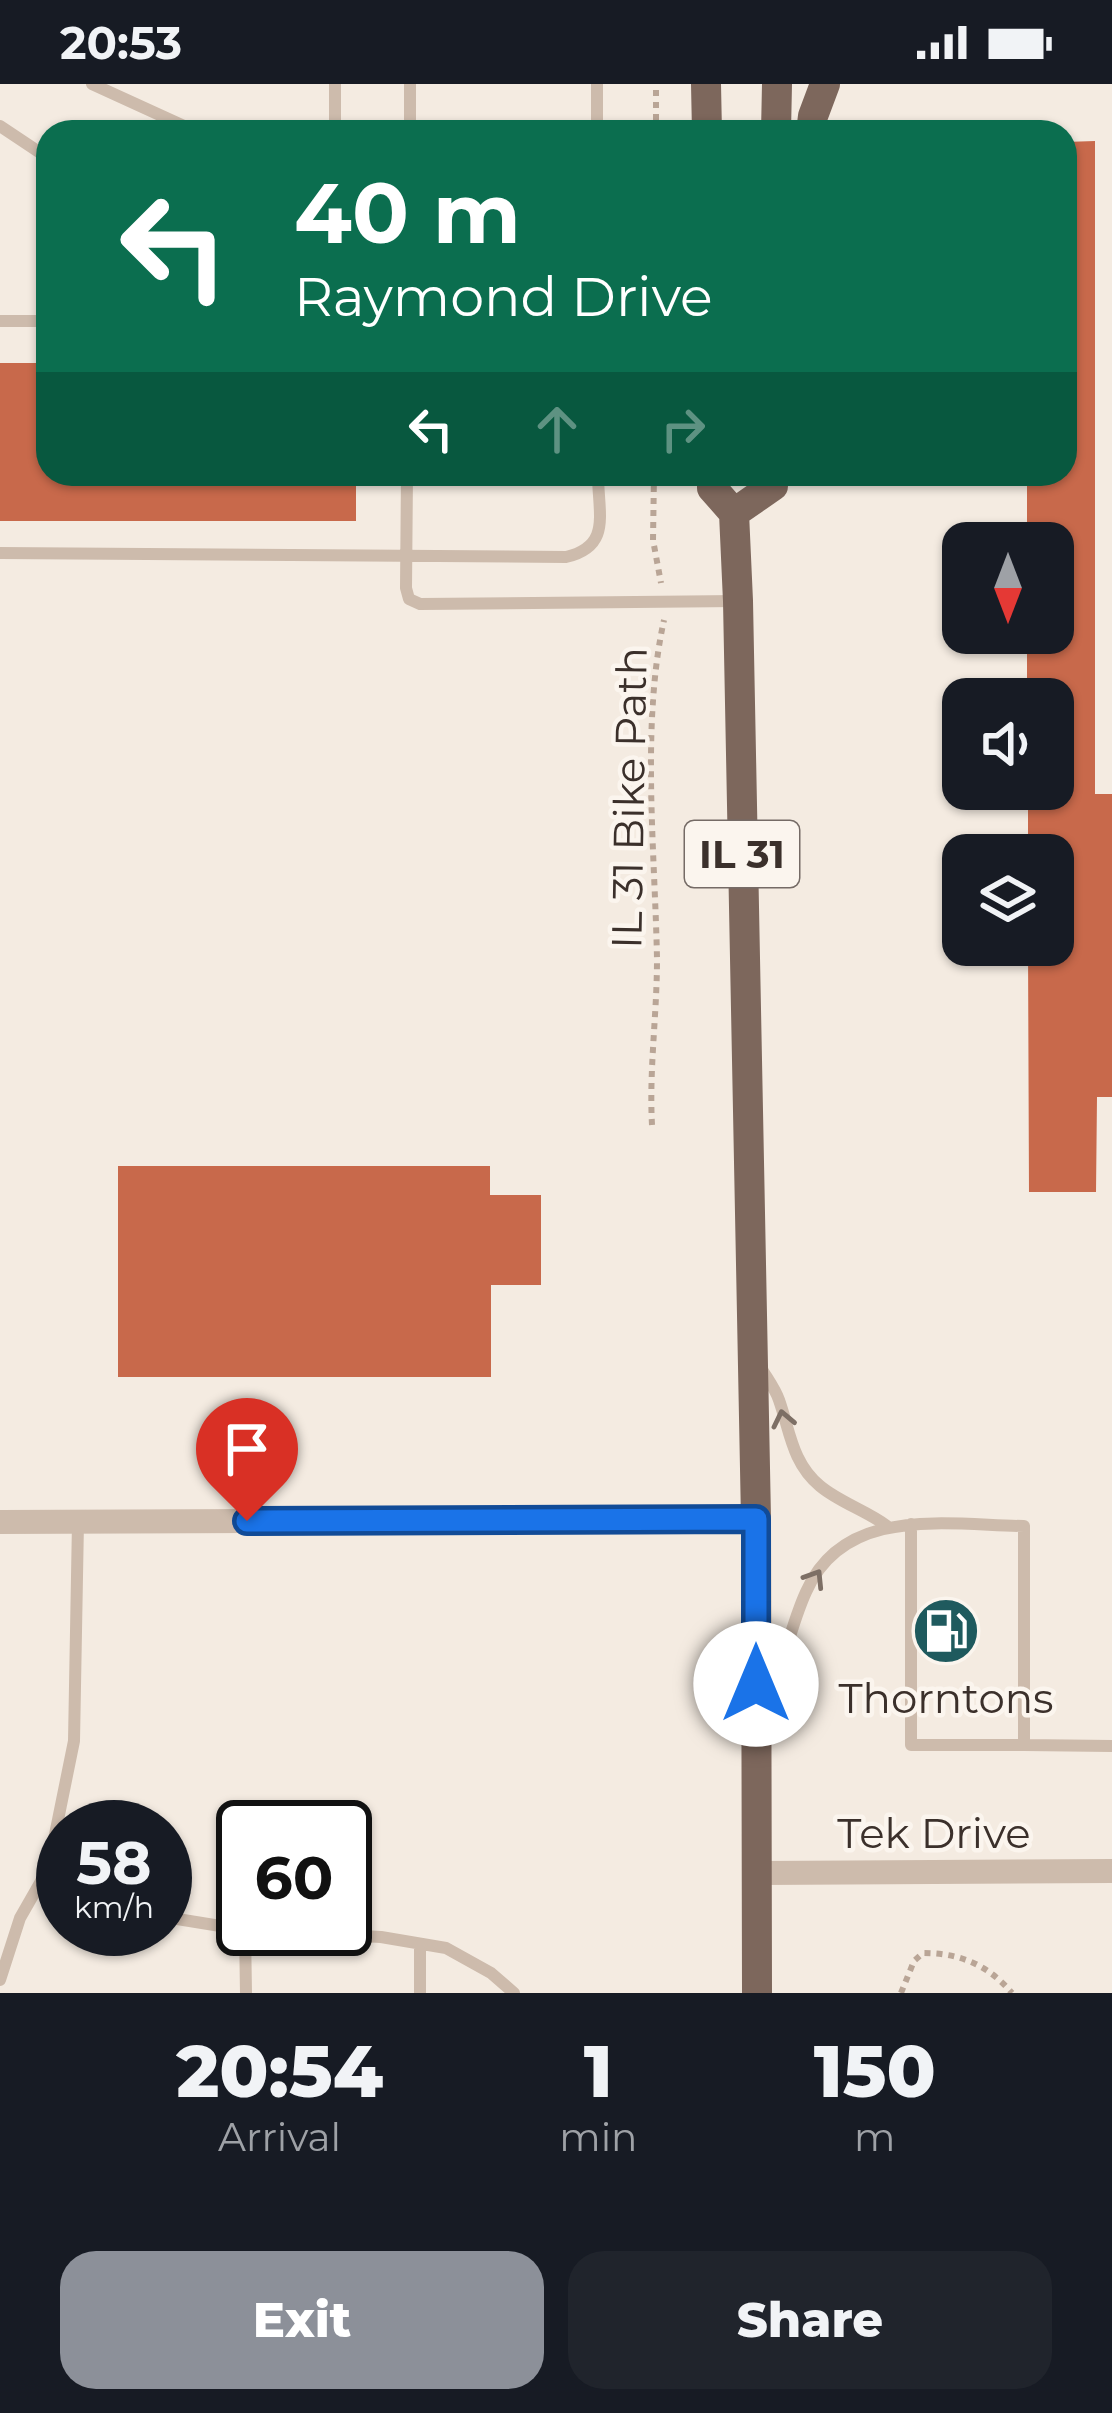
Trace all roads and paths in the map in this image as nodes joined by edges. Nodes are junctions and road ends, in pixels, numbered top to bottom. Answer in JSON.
{"nodes":[{"id":1,"x":92,"y":84,"type":"edge"},
{"id":2,"x":335,"y":84,"type":"edge"},
{"id":3,"x":410,"y":84,"type":"edge"},
{"id":4,"x":597,"y":84,"type":"edge"},
{"id":5,"x":656,"y":84,"type":"edge"},
{"id":6,"x":706,"y":84,"type":"edge"},
{"id":7,"x":777,"y":84,"type":"edge"},
{"id":8,"x":825,"y":84,"type":"edge"},
{"id":9,"x":171,"y":120,"type":"edge"},
{"id":10,"x":335,"y":120,"type":"edge"},
{"id":11,"x":410,"y":120,"type":"edge"},
{"id":12,"x":597,"y":120,"type":"edge"},
{"id":13,"x":656,"y":120,"type":"edge"},
{"id":14,"x":707,"y":120,"type":"edge"},
{"id":15,"x":776,"y":120,"type":"edge"},
{"id":16,"x":813,"y":120,"type":"edge"},
{"id":17,"x":0,"y":126,"type":"edge"},
{"id":18,"x":36,"y":150,"type":"edge"},
{"id":19,"x":0,"y":321,"type":"edge"},
{"id":20,"x":36,"y":321,"type":"edge"},
{"id":21,"x":407,"y":486,"type":"edge"},
{"id":22,"x":598,"y":486,"type":"edge"},
{"id":23,"x":654,"y":486,"type":"edge"},
{"id":24,"x":712,"y":486,"type":"edge"},
{"id":25,"x":773,"y":486,"type":"edge"},
{"id":26,"x":734,"y":513,"type":"junction"},
{"id":27,"x":0,"y":553,"type":"edge"},
{"id":28,"x":406,"y":557,"type":"junction"},
{"id":29,"x":663,"y":600,"type":"junction"},
{"id":30,"x":737,"y":601,"type":"junction"},
{"id":31,"x":652,"y":1125,"type":"dead end"},
{"id":32,"x":753,"y":1354,"type":"junction"},
{"id":33,"x":756,"y":1519,"type":"junction"},
{"id":34,"x":0,"y":1522,"type":"edge"},
{"id":35,"x":78,"y":1522,"type":"junction"},
{"id":36,"x":910,"y":1524,"type":"junction"},
{"id":37,"x":887,"y":1526,"type":"junction"},
{"id":38,"x":756,"y":1725,"type":"junction"},
{"id":39,"x":1024,"y":1745,"type":"junction"},
{"id":40,"x":1112,"y":1746,"type":"edge"},
{"id":41,"x":62,"y":1800,"type":"edge"},
{"id":42,"x":1112,"y":1871,"type":"edge"},
{"id":43,"x":756,"y":1873,"type":"junction"},
{"id":44,"x":36,"y":1890,"type":"edge"},
{"id":45,"x":372,"y":1937,"type":"edge"},
{"id":46,"x":420,"y":1943,"type":"junction"},
{"id":47,"x":245,"y":1956,"type":"edge"},
{"id":48,"x":0,"y":1980,"type":"edge"},
{"id":49,"x":246,"y":1993,"type":"edge"},
{"id":50,"x":420,"y":1993,"type":"edge"},
{"id":51,"x":514,"y":1993,"type":"edge"},
{"id":52,"x":757,"y":1993,"type":"edge"},
{"id":53,"x":901,"y":1993,"type":"edge"},
{"id":54,"x":1012,"y":1993,"type":"edge"}],
"edges":[{"from":1,"to":9,"type":"lane"},
{"from":2,"to":10,"type":"lane"},
{"from":3,"to":11,"type":"lane"},
{"from":4,"to":12,"type":"lane"},
{"from":5,"to":13,"type":"path"},
{"from":6,"to":14,"type":"main road"},
{"from":7,"to":15,"type":"main road"},
{"from":8,"to":16,"type":"main road"},
{"from":17,"to":18,"type":"lane"},
{"from":19,"to":20,"type":"lane"},
{"from":21,"to":28,"type":"lane"},
{"from":22,"to":28,"type":"lane"},
{"from":23,"to":29,"type":"path","name":"IL 31 Bike Path"},
{"from":24,"to":26,"type":"main road","number":"IL 31"},
{"from":25,"to":26,"type":"main road"},
{"from":26,"to":30,"type":"main road","number":"IL 31"},
{"from":27,"to":28,"type":"lane"},
{"from":28,"to":29,"type":"lane"},
{"from":29,"to":30,"type":"lane"},
{"from":29,"to":31,"type":"path","name":"IL 31 Bike Path"},
{"from":30,"to":32,"type":"main road","number":"IL 31"},
{"from":32,"to":33,"type":"main road","number":"IL 31"},
{"from":37,"to":32,"type":"lane","one_way":true},
{"from":33,"to":35,"type":"street"},
{"from":33,"to":38,"type":"main road","number":"IL 31"},
{"from":34,"to":35,"type":"street"},
{"from":35,"to":41,"type":"lane"},
{"from":36,"to":37,"type":"lane"},
{"from":36,"to":39,"type":"lane"},
{"from":36,"to":39,"type":"lane"},
{"from":38,"to":37,"type":"lane","one_way":true},
{"from":38,"to":43,"type":"main road","number":"IL 31"},
{"from":39,"to":40,"type":"lane"},
{"from":42,"to":43,"type":"street","name":"Tek Drive"},
{"from":43,"to":52,"type":"main road","number":"IL 31"},
{"from":44,"to":48,"type":"lane"},
{"from":45,"to":46,"type":"lane"},
{"from":46,"to":50,"type":"lane"},
{"from":46,"to":51,"type":"lane"},
{"from":47,"to":49,"type":"lane"},
{"from":53,"to":54,"type":"path"}]}
